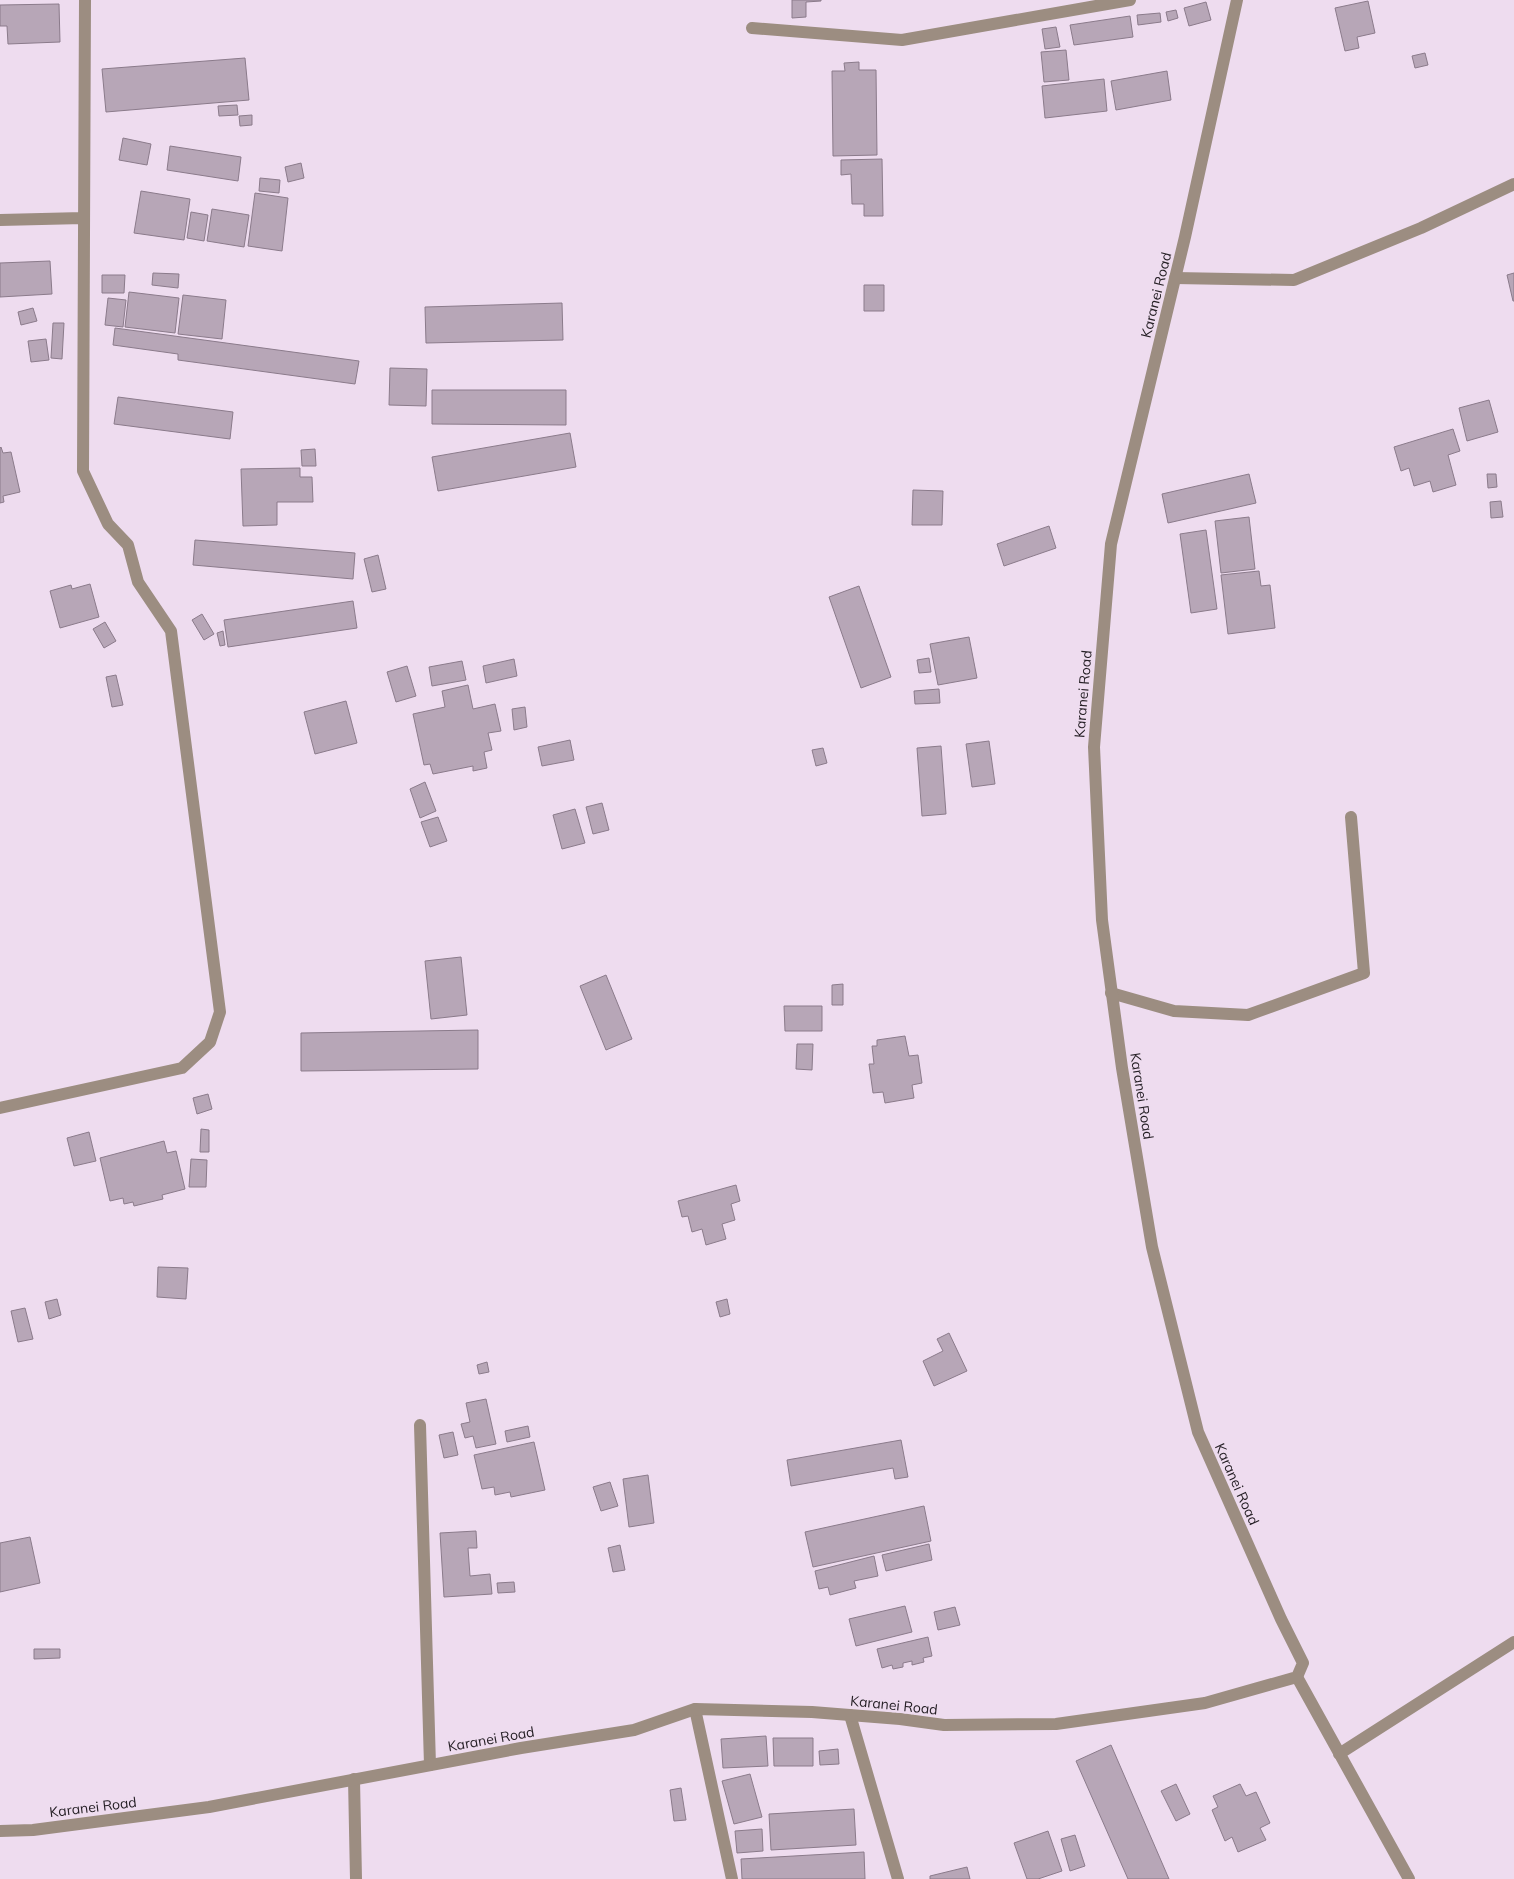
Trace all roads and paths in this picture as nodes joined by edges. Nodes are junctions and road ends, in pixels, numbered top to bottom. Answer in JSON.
{"nodes":[{"id":1,"x":86,"y":0,"type":"edge"},
{"id":2,"x":1130,"y":0,"type":"edge"},
{"id":3,"x":1237,"y":0,"type":"edge"},
{"id":4,"x":752,"y":28,"type":"dead end"},
{"id":5,"x":1514,"y":184,"type":"edge"},
{"id":6,"x":83,"y":218,"type":"junction"},
{"id":7,"x":0,"y":220,"type":"edge"},
{"id":8,"x":1175,"y":278,"type":"junction"},
{"id":9,"x":1351,"y":818,"type":"dead end"},
{"id":10,"x":1111,"y":993,"type":"junction"},
{"id":11,"x":0,"y":1108,"type":"edge"},
{"id":12,"x":420,"y":1425,"type":"dead end"},
{"id":13,"x":1514,"y":1642,"type":"edge"},
{"id":14,"x":1297,"y":1677,"type":"junction"},
{"id":15,"x":696,"y":1709,"type":"junction"},
{"id":16,"x":850,"y":1716,"type":"junction"},
{"id":17,"x":1339,"y":1754,"type":"junction"},
{"id":18,"x":430,"y":1765,"type":"junction"},
{"id":19,"x":354,"y":1779,"type":"junction"},
{"id":20,"x":0,"y":1831,"type":"edge"},
{"id":21,"x":356,"y":1879,"type":"edge"},
{"id":22,"x":732,"y":1879,"type":"edge"},
{"id":23,"x":898,"y":1879,"type":"edge"},
{"id":24,"x":1409,"y":1879,"type":"edge"}],
"edges":[{"from":1,"to":6,"type":"street"},
{"from":2,"to":4,"type":"street"},
{"from":3,"to":8,"type":"street","name":"Karanei Road"},
{"from":5,"to":8,"type":"street"},
{"from":6,"to":7,"type":"street"},
{"from":6,"to":11,"type":"street"},
{"from":8,"to":10,"type":"street","name":"Karanei Road"},
{"from":9,"to":10,"type":"street"},
{"from":10,"to":14,"type":"street","name":"Karanei Road"},
{"from":12,"to":18,"type":"street"},
{"from":13,"to":17,"type":"street"},
{"from":14,"to":16,"type":"street","name":"Karanei Road"},
{"from":14,"to":17,"type":"street"},
{"from":15,"to":16,"type":"street","name":"Karanei Road"},
{"from":15,"to":18,"type":"street","name":"Karanei Road"},
{"from":15,"to":22,"type":"street"},
{"from":16,"to":23,"type":"street"},
{"from":17,"to":24,"type":"street"},
{"from":18,"to":19,"type":"street","name":"Karanei Road"},
{"from":19,"to":20,"type":"street","name":"Karanei Road"},
{"from":19,"to":21,"type":"street"}]}
